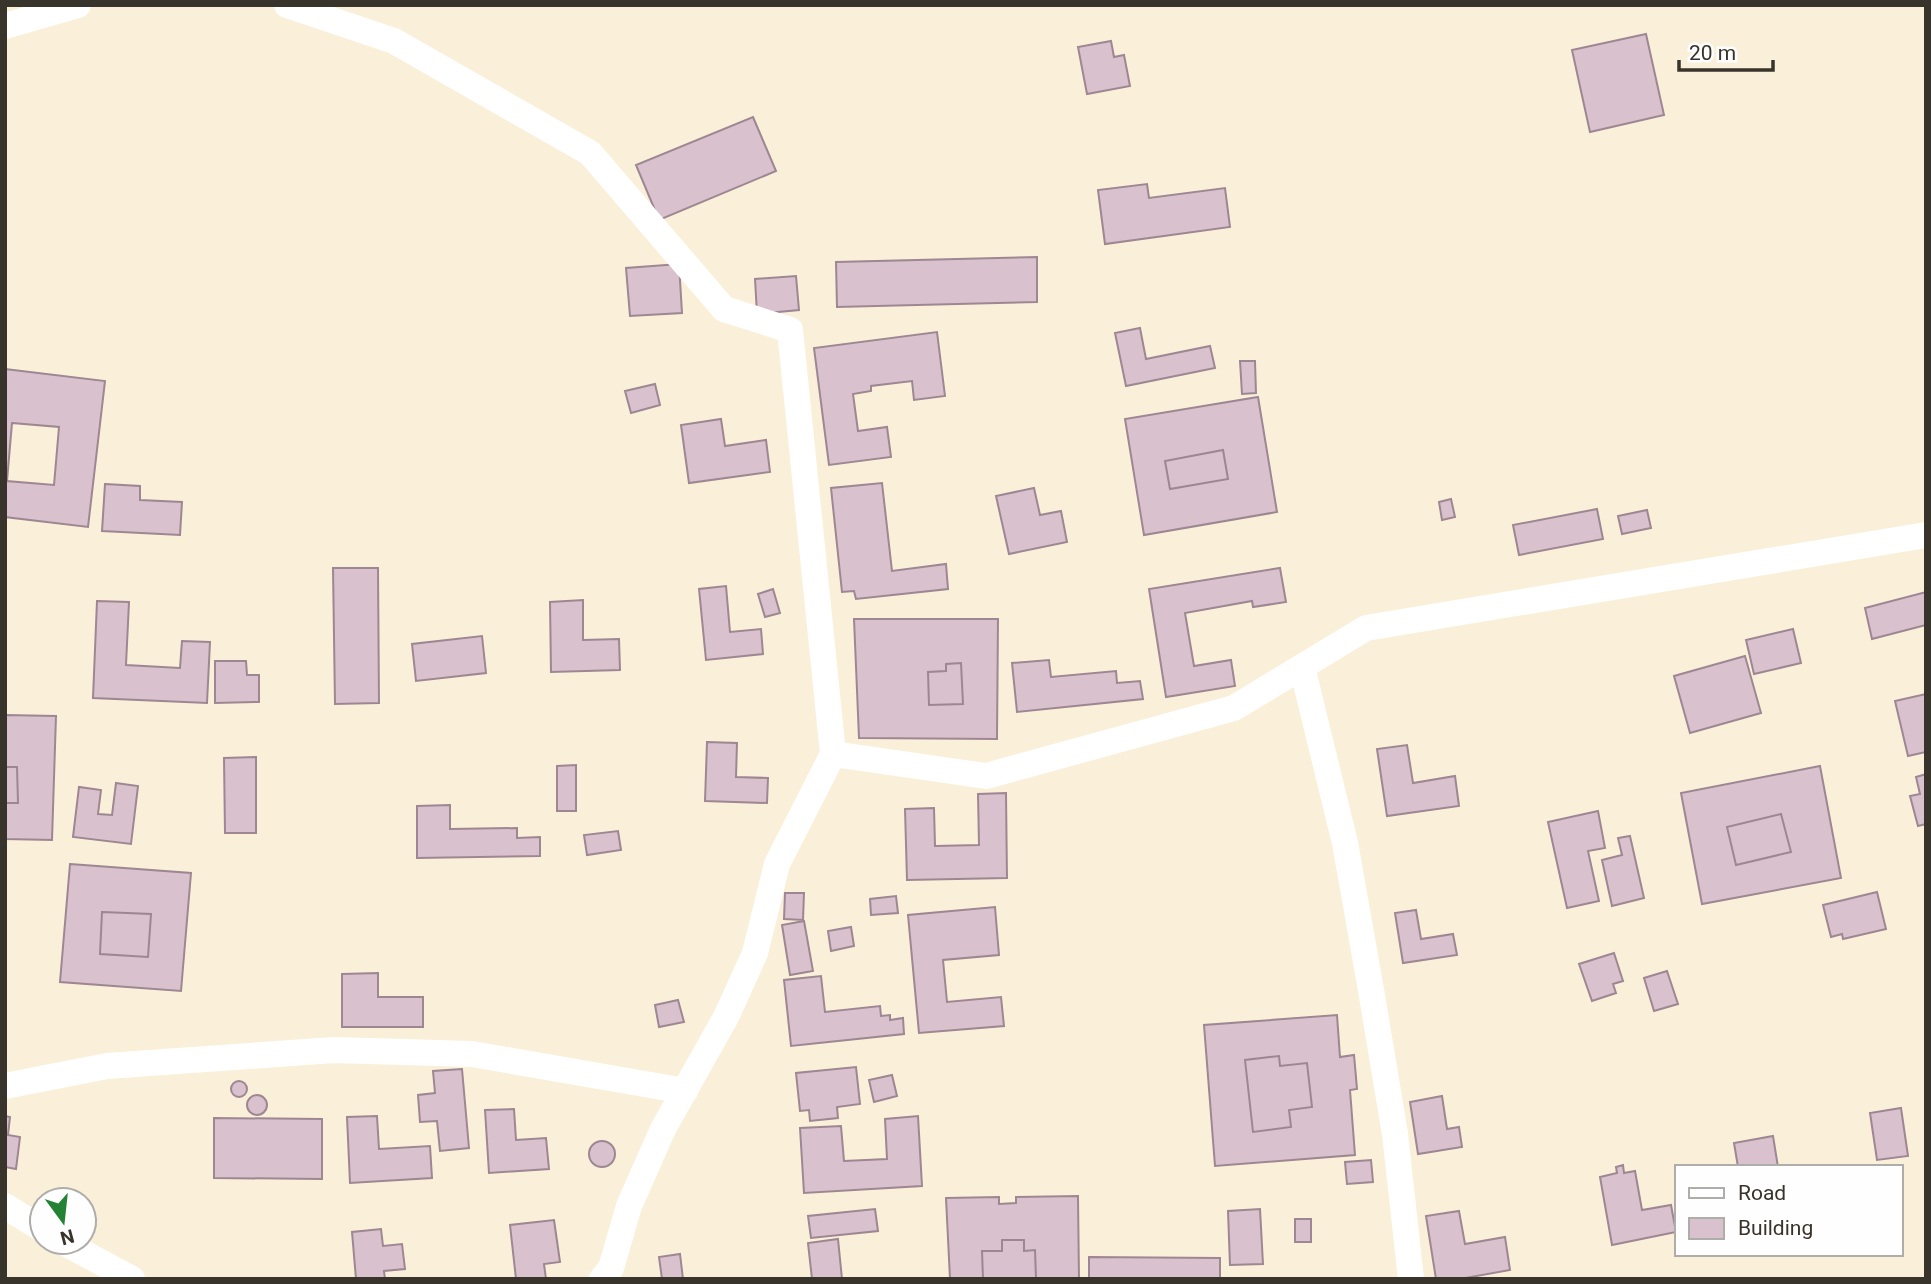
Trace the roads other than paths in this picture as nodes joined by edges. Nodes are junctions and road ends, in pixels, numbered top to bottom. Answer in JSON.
{"nodes":[{"id":1,"x":8,"y":5,"type":"edge"},
{"id":2,"x":78,"y":5,"type":"edge"},
{"id":3,"x":287,"y":5,"type":"edge"},
{"id":4,"x":5,"y":24,"type":"edge"},
{"id":5,"x":1926,"y":535,"type":"edge"},
{"id":6,"x":1301,"y":667,"type":"junction"},
{"id":7,"x":833,"y":754,"type":"junction"},
{"id":8,"x":5,"y":1086,"type":"edge"},
{"id":9,"x":685,"y":1091,"type":"junction"},
{"id":10,"x":5,"y":1206,"type":"edge"},
{"id":11,"x":28,"y":1220,"type":"edge"},
{"id":12,"x":89,"y":1256,"type":"edge"},
{"id":13,"x":132,"y":1279,"type":"edge"},
{"id":14,"x":602,"y":1279,"type":"edge"},
{"id":15,"x":1411,"y":1279,"type":"edge"}],
"edges":[{"from":1,"to":4,"type":"street"},
{"from":2,"to":4,"type":"street"},
{"from":3,"to":7,"type":"street"},
{"from":5,"to":6,"type":"street"},
{"from":6,"to":7,"type":"street"},
{"from":6,"to":15,"type":"street"},
{"from":7,"to":9,"type":"street"},
{"from":8,"to":9,"type":"street"},
{"from":9,"to":14,"type":"street"},
{"from":10,"to":11,"type":"street"},
{"from":12,"to":13,"type":"street"}]}
